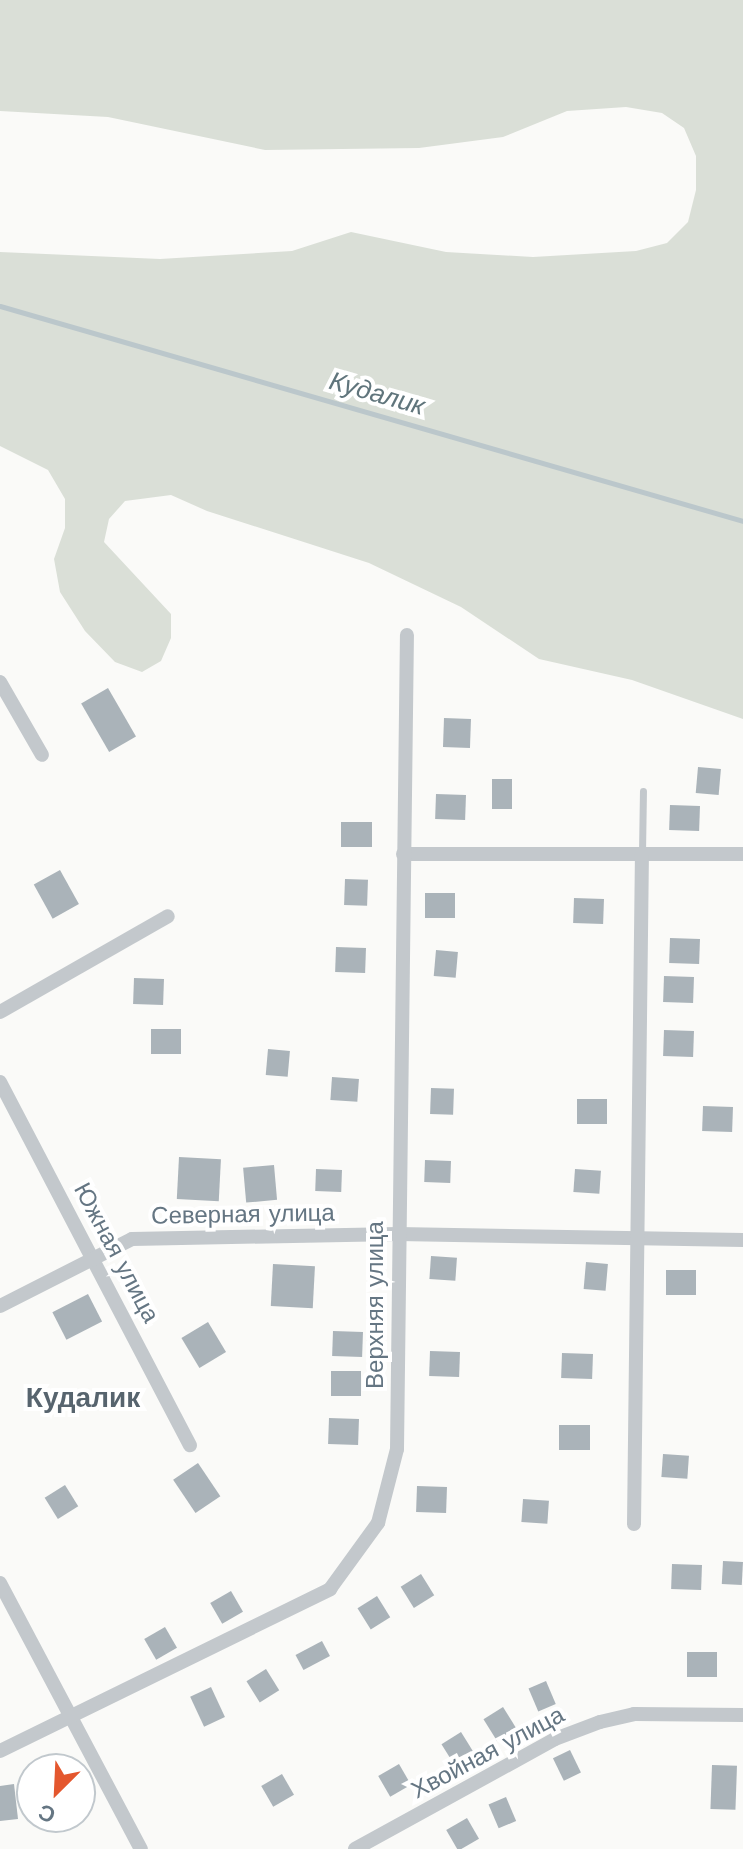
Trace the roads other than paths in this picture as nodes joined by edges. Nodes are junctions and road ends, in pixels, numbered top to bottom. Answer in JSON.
{"nodes":[{"id":1,"x":407,"y":635,"type":"dead end"},
{"id":2,"x":2,"y":691,"type":"edge"},
{"id":3,"x":42,"y":755,"type":"dead end"},
{"id":4,"x":643,"y":791,"type":"dead end"},
{"id":5,"x":403,"y":854,"type":"junction"},
{"id":6,"x":642,"y":854,"type":"junction"},
{"id":7,"x":743,"y":854,"type":"edge"},
{"id":8,"x":168,"y":916,"type":"dead end"},
{"id":9,"x":0,"y":1012,"type":"edge"},
{"id":10,"x":0,"y":1082,"type":"edge"},
{"id":11,"x":398,"y":1234,"type":"junction"},
{"id":12,"x":634,"y":1239,"type":"junction"},
{"id":13,"x":743,"y":1240,"type":"edge"},
{"id":14,"x":93,"y":1256,"type":"junction"},
{"id":15,"x":0,"y":1306,"type":"edge"},
{"id":16,"x":190,"y":1445,"type":"dead end"},
{"id":17,"x":634,"y":1524,"type":"dead end"},
{"id":18,"x":0,"y":1583,"type":"edge"},
{"id":19,"x":743,"y":1715,"type":"edge"},
{"id":20,"x":72,"y":1719,"type":"junction"},
{"id":21,"x":0,"y":1751,"type":"edge"},
{"id":22,"x":141,"y":1849,"type":"edge"},
{"id":23,"x":355,"y":1849,"type":"edge"}],
"edges":[{"from":1,"to":5,"type":"street","name":"Верхняя улица"},
{"from":2,"to":3,"type":"street"},
{"from":4,"to":6,"type":"lane"},
{"from":5,"to":6,"type":"street"},
{"from":5,"to":11,"type":"street","name":"Верхняя улица"},
{"from":6,"to":7,"type":"street"},
{"from":6,"to":12,"type":"street"},
{"from":8,"to":9,"type":"street"},
{"from":10,"to":14,"type":"street","name":"Южная улица"},
{"from":11,"to":12,"type":"street","name":"Северная улица"},
{"from":11,"to":14,"type":"street","name":"Северная улица"},
{"from":11,"to":20,"type":"street","name":"Верхняя улица"},
{"from":12,"to":13,"type":"street","name":"Северная улица"},
{"from":12,"to":17,"type":"street"},
{"from":14,"to":15,"type":"street","name":"Северная улица"},
{"from":14,"to":16,"type":"street","name":"Южная улица"},
{"from":18,"to":20,"type":"street"},
{"from":19,"to":23,"type":"street","name":"Хвойная улица"},
{"from":20,"to":21,"type":"street","name":"Верхняя улица"},
{"from":20,"to":22,"type":"street"}]}
